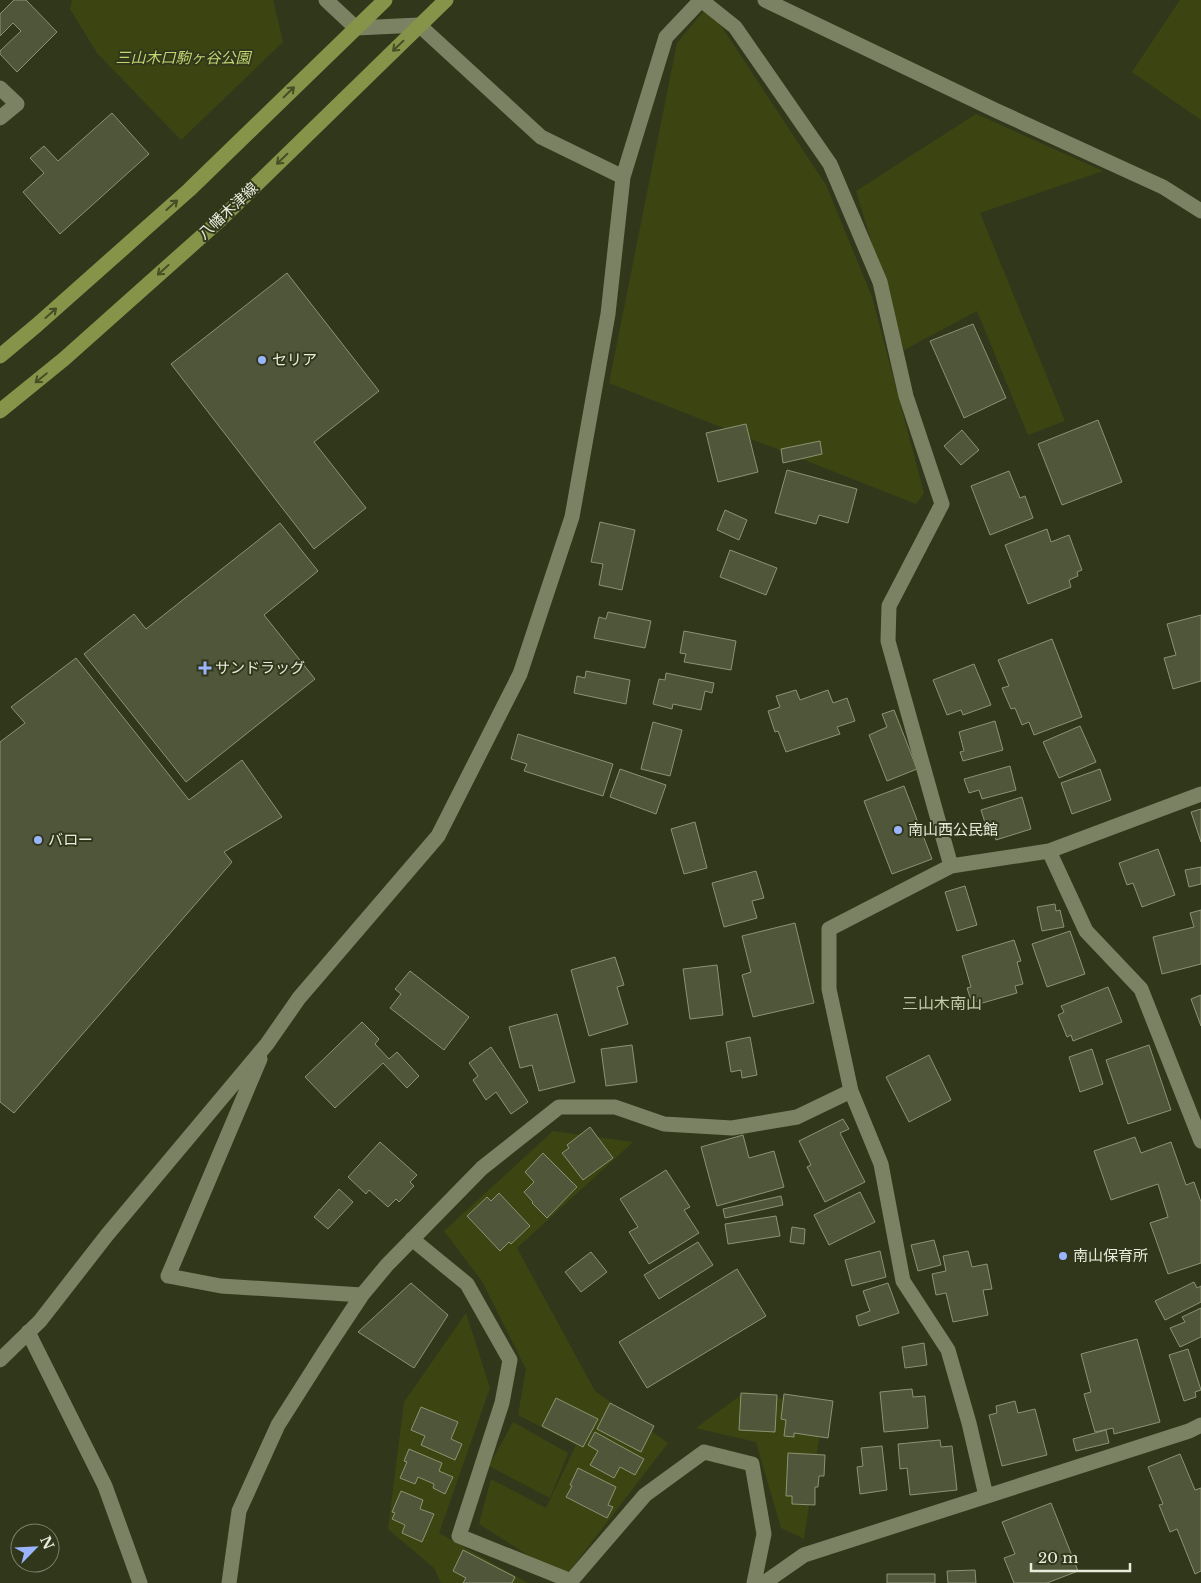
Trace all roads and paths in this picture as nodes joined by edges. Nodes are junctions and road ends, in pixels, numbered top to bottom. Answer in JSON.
{"nodes":[{"id":1,"x":326,"y":0,"type":"edge"},
{"id":2,"x":385,"y":0,"type":"edge"},
{"id":3,"x":446,"y":0,"type":"edge"},
{"id":4,"x":701,"y":0,"type":"edge"},
{"id":5,"x":765,"y":0,"type":"edge"},
{"id":6,"x":419,"y":25,"type":"junction"},
{"id":7,"x":356,"y":28,"type":"junction"},
{"id":8,"x":0,"y":88,"type":"edge"},
{"id":9,"x":0,"y":118,"type":"edge"},
{"id":10,"x":623,"y":177,"type":"junction"},
{"id":11,"x":1201,"y":211,"type":"edge"},
{"id":12,"x":0,"y":356,"type":"edge"},
{"id":13,"x":0,"y":412,"type":"edge"},
{"id":14,"x":1201,"y":794,"type":"edge"},
{"id":15,"x":1049,"y":851,"type":"junction"},
{"id":16,"x":951,"y":866,"type":"junction"},
{"id":17,"x":267,"y":1044,"type":"junction"},
{"id":18,"x":851,"y":1090,"type":"junction"},
{"id":19,"x":1201,"y":1141,"type":"edge"},
{"id":20,"x":412,"y":1239,"type":"junction"},
{"id":21,"x":362,"y":1295,"type":"junction"},
{"id":22,"x":28,"y":1332,"type":"junction"},
{"id":23,"x":0,"y":1360,"type":"edge"},
{"id":24,"x":1201,"y":1425,"type":"edge"},
{"id":25,"x":986,"y":1496,"type":"junction"},
{"id":26,"x":140,"y":1583,"type":"edge"},
{"id":27,"x":229,"y":1583,"type":"edge"},
{"id":28,"x":754,"y":1583,"type":"edge"},
{"id":29,"x":764,"y":1583,"type":"edge"}],
"edges":[{"from":1,"to":7,"type":"street"},
{"from":2,"to":7,"type":"main road"},
{"from":3,"to":6,"type":"main road","name":"八幡木津線"},
{"from":4,"to":10,"type":"street"},
{"from":4,"to":16,"type":"street"},
{"from":5,"to":11,"type":"street"},
{"from":6,"to":7,"type":"street"},
{"from":6,"to":10,"type":"street"},
{"from":6,"to":13,"type":"main road","name":"八幡木津線","one_way":true},
{"from":12,"to":7,"type":"main road","one_way":true},
{"from":8,"to":9,"type":"street"},
{"from":10,"to":17,"type":"street"},
{"from":14,"to":15,"type":"street"},
{"from":15,"to":16,"type":"street"},
{"from":15,"to":19,"type":"street"},
{"from":16,"to":18,"type":"street"},
{"from":17,"to":21,"type":"street"},
{"from":17,"to":22,"type":"street"},
{"from":18,"to":20,"type":"street"},
{"from":18,"to":25,"type":"street"},
{"from":20,"to":21,"type":"street"},
{"from":20,"to":28,"type":"street"},
{"from":21,"to":27,"type":"street"},
{"from":22,"to":23,"type":"street"},
{"from":22,"to":26,"type":"street"},
{"from":24,"to":25,"type":"street"},
{"from":25,"to":29,"type":"street"}]}
